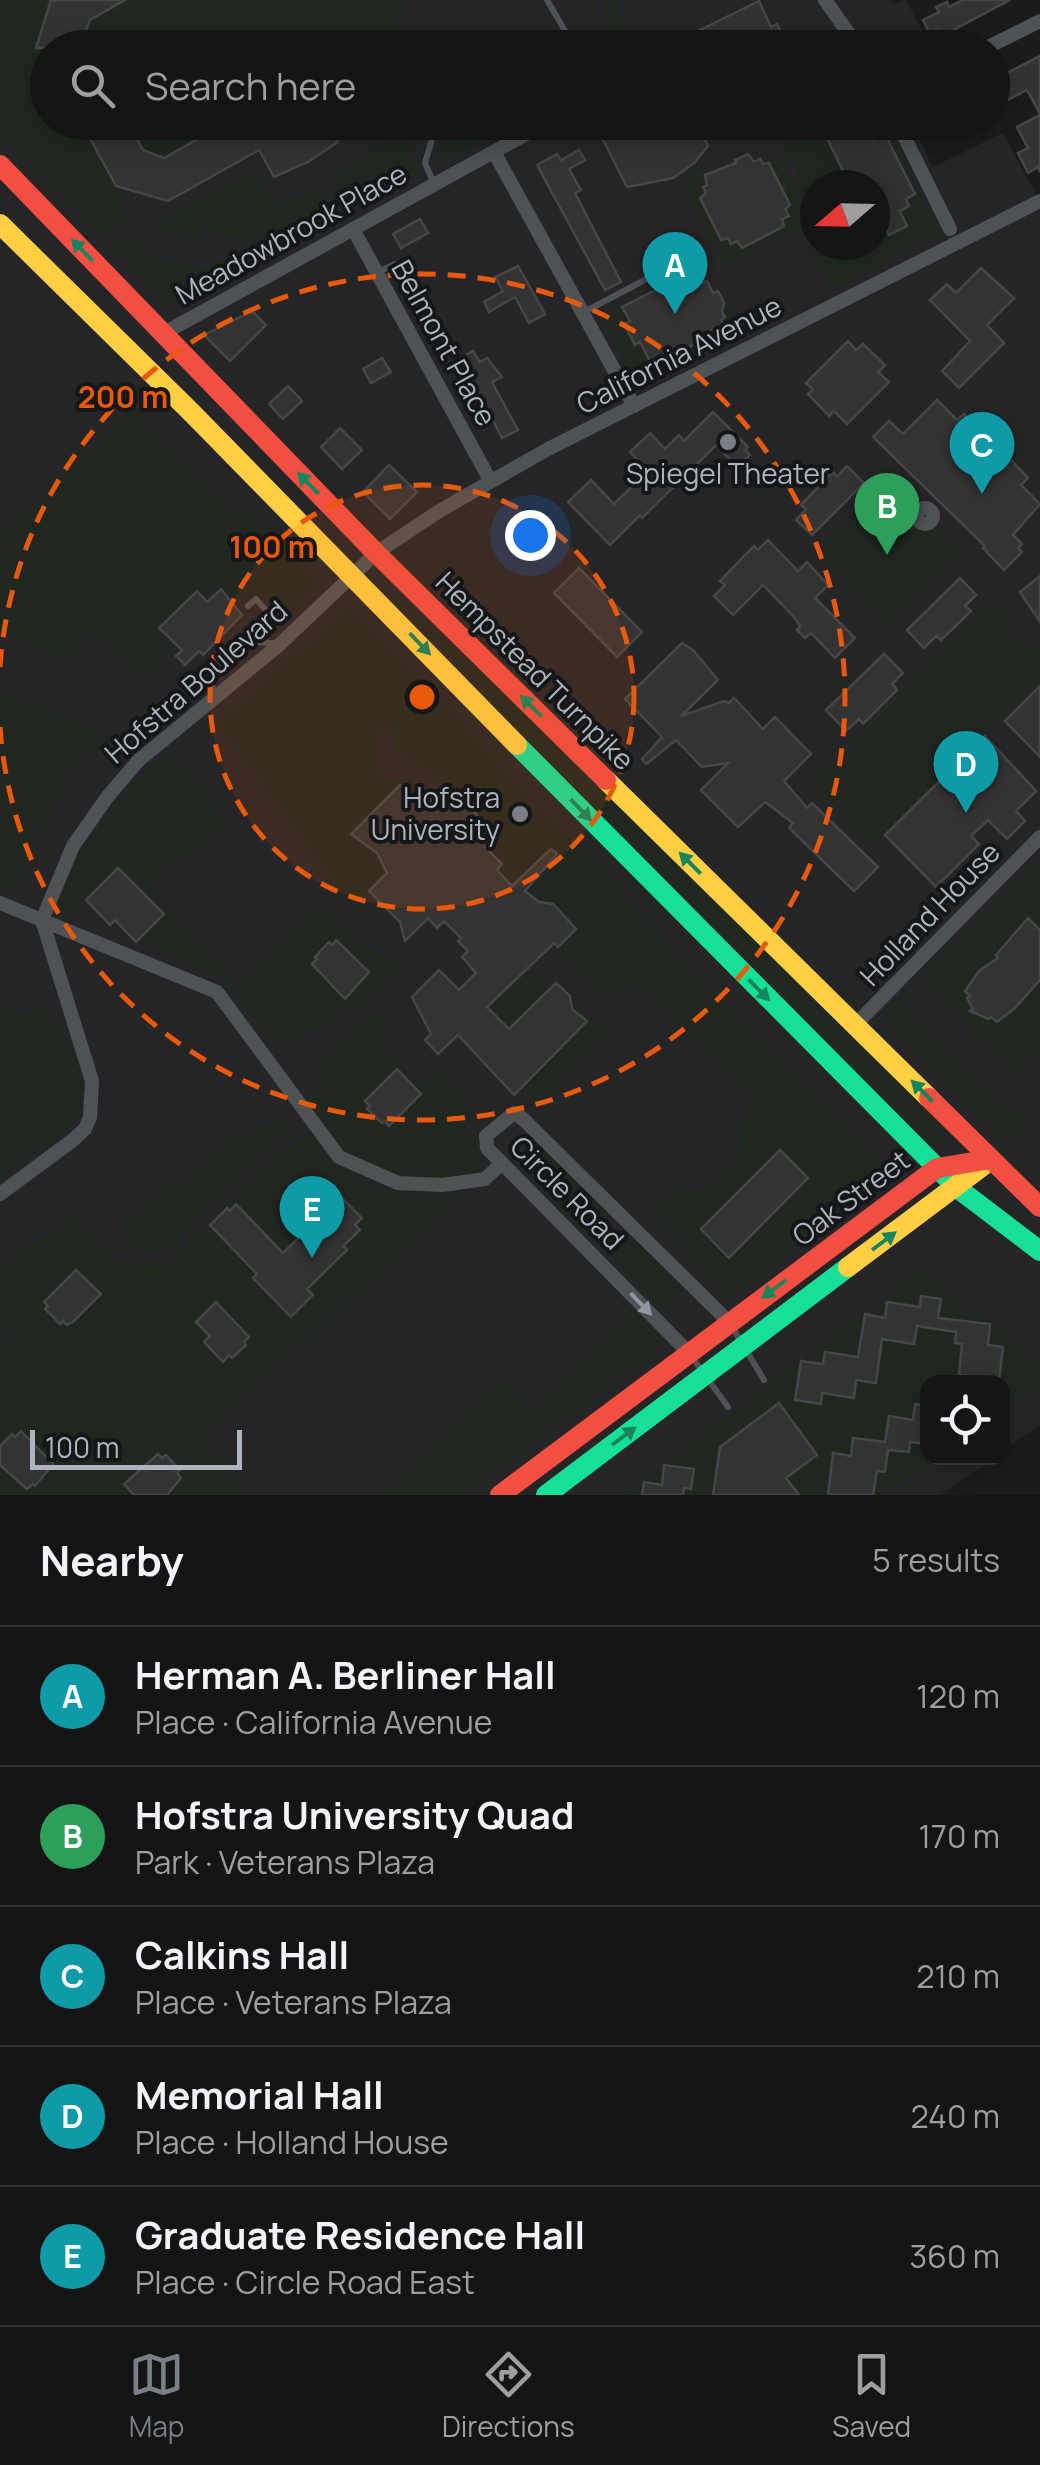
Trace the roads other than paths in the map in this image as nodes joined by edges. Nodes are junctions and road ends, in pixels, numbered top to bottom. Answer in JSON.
{"nodes":[{"id":1,"x":548,"y":0,"type":"edge"},
{"id":2,"x":824,"y":0,"type":"edge"},
{"id":3,"x":1040,"y":21,"type":"edge"},
{"id":4,"x":565,"y":30,"type":"edge"},
{"id":5,"x":846,"y":30,"type":"edge"},
{"id":6,"x":1010,"y":36,"type":"edge"},
{"id":7,"x":432,"y":140,"type":"edge"},
{"id":8,"x":516,"y":140,"type":"edge"},
{"id":9,"x":906,"y":140,"type":"edge"},
{"id":10,"x":494,"y":152,"type":"junction"},
{"id":11,"x":0,"y":165,"type":"edge"},
{"id":12,"x":434,"y":185,"type":"junction"},
{"id":13,"x":1040,"y":201,"type":"edge"},
{"id":14,"x":0,"y":224,"type":"edge"},
{"id":15,"x":354,"y":229,"type":"junction"},
{"id":16,"x":953,"y":236,"type":"junction"},
{"id":17,"x":395,"y":264,"type":"dead end"},
{"id":18,"x":377,"y":273,"type":"junction"},
{"id":19,"x":658,"y":273,"type":"dead end"},
{"id":20,"x":583,"y":313,"type":"junction"},
{"id":21,"x":164,"y":333,"type":"junction"},
{"id":22,"x":634,"y":406,"type":"junction"},
{"id":23,"x":490,"y":480,"type":"junction"},
{"id":24,"x":376,"y":554,"type":"junction"},
{"id":25,"x":352,"y":574,"type":"junction"},
{"id":26,"x":248,"y":606,"type":"dead end"},
{"id":27,"x":252,"y":640,"type":"junction"},
{"id":28,"x":278,"y":645,"type":"junction"},
{"id":29,"x":212,"y":702,"type":"junction"},
{"id":30,"x":1040,"y":837,"type":"edge"},
{"id":31,"x":0,"y":902,"type":"edge"},
{"id":32,"x":42,"y":920,"type":"junction"},
{"id":33,"x":855,"y":1025,"type":"junction"},
{"id":34,"x":991,"y":1160,"type":"junction"},
{"id":35,"x":502,"y":1164,"type":"junction"},
{"id":36,"x":936,"y":1168,"type":"junction"},
{"id":37,"x":956,"y":1187,"type":"junction"},
{"id":38,"x":0,"y":1194,"type":"edge"},
{"id":39,"x":1040,"y":1207,"type":"edge"},
{"id":40,"x":1040,"y":1252,"type":"edge"},
{"id":41,"x":730,"y":1322,"type":"junction"},
{"id":42,"x":744,"y":1346,"type":"junction"},
{"id":43,"x":688,"y":1352,"type":"junction"},
{"id":44,"x":705,"y":1375,"type":"junction"},
{"id":45,"x":764,"y":1380,"type":"dead end"},
{"id":46,"x":728,"y":1407,"type":"dead end"},
{"id":47,"x":500,"y":1495,"type":"edge"},
{"id":48,"x":546,"y":1495,"type":"edge"}],
"edges":[{"from":1,"to":4,"type":"lane"},
{"from":2,"to":5,"type":"street"},
{"from":3,"to":6,"type":"street"},
{"from":7,"to":12,"type":"lane"},
{"from":8,"to":10,"type":"street","name":"Meadowbrook Place"},
{"from":9,"to":16,"type":"street"},
{"from":10,"to":12,"type":"street","name":"Meadowbrook Place"},
{"from":10,"to":20,"type":"street"},
{"from":21,"to":11,"type":"main road","name":"Hempstead Turnpike","one_way":true},
{"from":12,"to":15,"type":"street","name":"Meadowbrook Place"},
{"from":13,"to":16,"type":"street","name":"California Avenue"},
{"from":14,"to":25,"type":"main road"},
{"from":15,"to":18,"type":"street","name":"Belmont Place"},
{"from":15,"to":21,"type":"street","name":"Meadowbrook Place"},
{"from":16,"to":22,"type":"street","name":"California Avenue"},
{"from":17,"to":18,"type":"lane"},
{"from":18,"to":23,"type":"street","name":"Belmont Place"},
{"from":19,"to":20,"type":"lane"},
{"from":20,"to":22,"type":"street"},
{"from":24,"to":21,"type":"main road","name":"Hempstead Turnpike","one_way":true},
{"from":22,"to":23,"type":"street","name":"California Avenue"},
{"from":23,"to":24,"type":"street","name":"California Avenue"},
{"from":24,"to":25,"type":"street","name":"California Avenue"},
{"from":33,"to":24,"type":"main road","name":"Hempstead Turnpike","one_way":true},
{"from":25,"to":28,"type":"street","name":"Hofstra Boulevard"},
{"from":25,"to":36,"type":"main road","one_way":true},
{"from":26,"to":27,"type":"lane"},
{"from":27,"to":28,"type":"lane"},
{"from":27,"to":29,"type":"lane"},
{"from":28,"to":29,"type":"street","name":"Hofstra Boulevard"},
{"from":29,"to":32,"type":"street","name":"Hofstra Boulevard"},
{"from":30,"to":33,"type":"street","name":"Holland House"},
{"from":31,"to":32,"type":"street"},
{"from":32,"to":35,"type":"street"},
{"from":32,"to":38,"type":"street"},
{"from":34,"to":33,"type":"main road","name":"Hempstead Turnpike","one_way":true},
{"from":34,"to":36,"type":"main road","name":"Oak Street"},
{"from":34,"to":37,"type":"main road","name":"Oak Street"},
{"from":34,"to":39,"type":"main road","name":"Hempstead Turnpike"},
{"from":35,"to":41,"type":"street","name":"Circle Road"},
{"from":35,"to":43,"type":"street","name":"Circle Road","one_way":true},
{"from":36,"to":37,"type":"main road"},
{"from":36,"to":41,"type":"main road","name":"Oak Street","one_way":true},
{"from":37,"to":40,"type":"main road"},
{"from":42,"to":37,"type":"main road","name":"Oak Street","one_way":true},
{"from":41,"to":42,"type":"lane"},
{"from":41,"to":43,"type":"main road","name":"Oak Street"},
{"from":42,"to":44,"type":"main road","name":"Oak Street"},
{"from":42,"to":45,"type":"lane"},
{"from":43,"to":44,"type":"lane"},
{"from":43,"to":47,"type":"main road","name":"Oak Street"},
{"from":44,"to":46,"type":"lane"},
{"from":48,"to":44,"type":"main road","name":"Oak Street","one_way":true}]}
